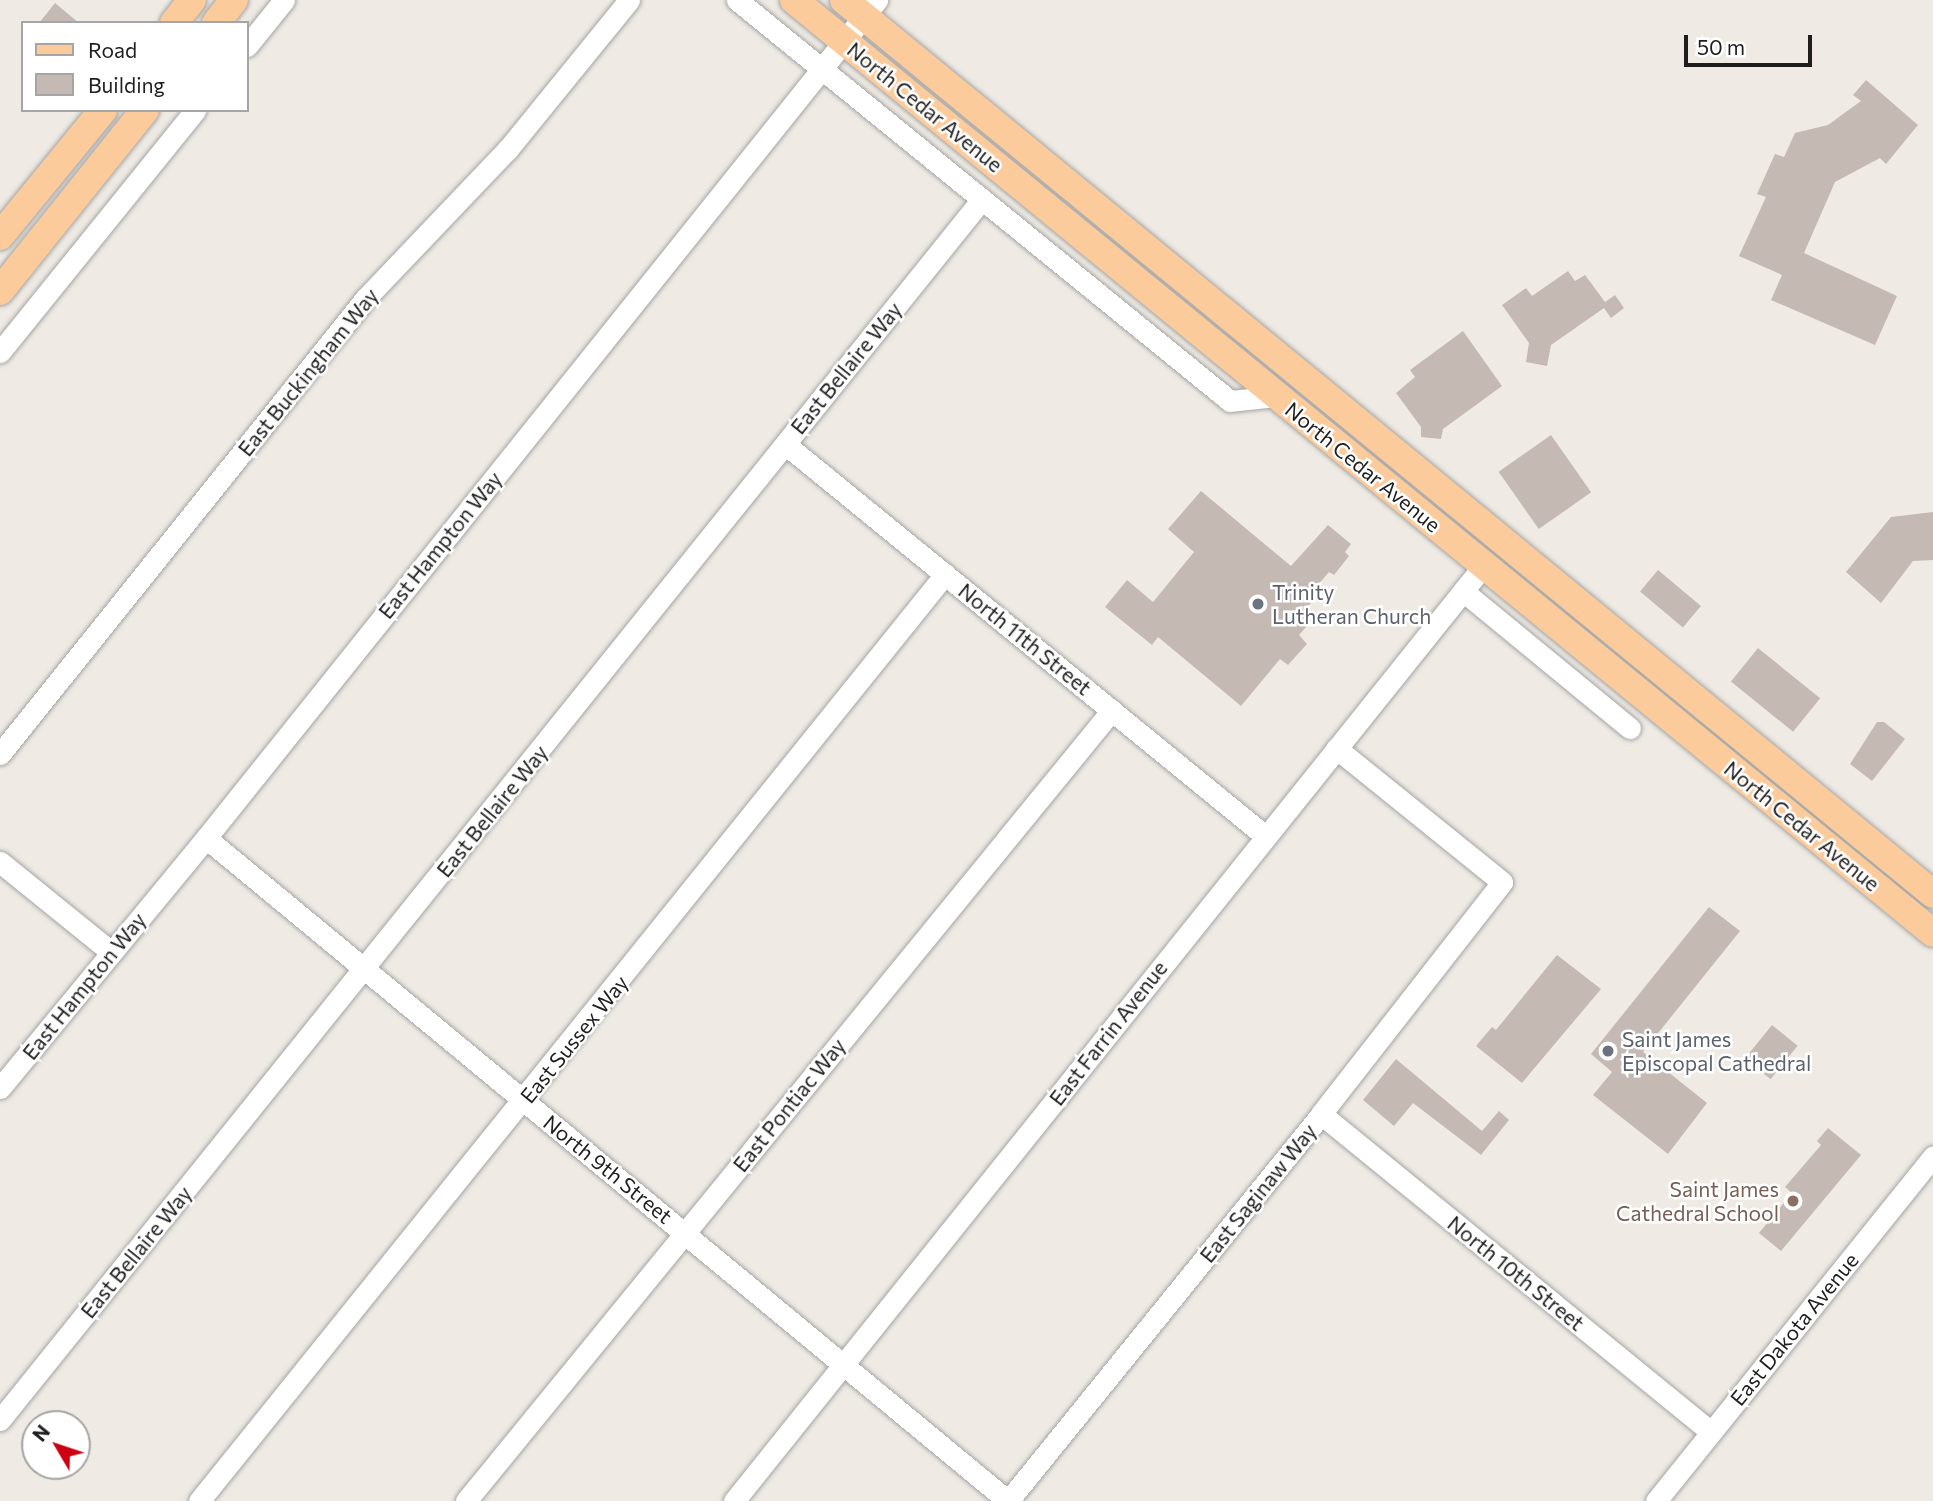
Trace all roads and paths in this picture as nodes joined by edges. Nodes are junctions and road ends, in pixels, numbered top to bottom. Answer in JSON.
{"nodes":[{"id":1,"x":192,"y":0,"type":"edge"},
{"id":2,"x":234,"y":0,"type":"edge"},
{"id":3,"x":284,"y":0,"type":"edge"},
{"id":4,"x":629,"y":0,"type":"edge"},
{"id":5,"x":737,"y":0,"type":"edge"},
{"id":6,"x":794,"y":0,"type":"edge"},
{"id":7,"x":862,"y":5,"type":"edge"},
{"id":8,"x":176,"y":21,"type":"edge"},
{"id":9,"x":218,"y":21,"type":"edge"},
{"id":10,"x":845,"y":41,"type":"junction"},
{"id":11,"x":248,"y":45,"type":"edge"},
{"id":12,"x":821,"y":69,"type":"junction"},
{"id":13,"x":101,"y":112,"type":"edge"},
{"id":14,"x":143,"y":112,"type":"edge"},
{"id":15,"x":193,"y":112,"type":"edge"},
{"id":16,"x":982,"y":200,"type":"junction"},
{"id":17,"x":0,"y":236,"type":"edge"},
{"id":18,"x":0,"y":290,"type":"edge"},
{"id":19,"x":0,"y":352,"type":"edge"},
{"id":20,"x":1277,"y":396,"type":"junction"},
{"id":21,"x":785,"y":444,"type":"junction"},
{"id":22,"x":1439,"y":489,"type":"junction"},
{"id":23,"x":1483,"y":566,"type":"junction"},
{"id":24,"x":945,"y":574,"type":"junction"},
{"id":25,"x":1463,"y":591,"type":"junction"},
{"id":26,"x":1626,"y":643,"type":"junction"},
{"id":27,"x":1623,"y":679,"type":"junction"},
{"id":28,"x":1112,"y":710,"type":"junction"},
{"id":29,"x":1630,"y":728,"type":"dead end"},
{"id":30,"x":1336,"y":748,"type":"junction"},
{"id":31,"x":0,"y":754,"type":"edge"},
{"id":32,"x":1785,"y":773,"type":"junction"},
{"id":33,"x":1264,"y":835,"type":"junction"},
{"id":34,"x":206,"y":838,"type":"junction"},
{"id":35,"x":0,"y":862,"type":"edge"},
{"id":36,"x":1933,"y":894,"type":"edge"},
{"id":37,"x":1933,"y":933,"type":"edge"},
{"id":38,"x":111,"y":952,"type":"junction"},
{"id":39,"x":366,"y":968,"type":"junction"},
{"id":40,"x":0,"y":1088,"type":"edge"},
{"id":41,"x":525,"y":1101,"type":"junction"},
{"id":42,"x":1321,"y":1114,"type":"junction"},
{"id":43,"x":1933,"y":1157,"type":"edge"},
{"id":44,"x":685,"y":1231,"type":"junction"},
{"id":45,"x":845,"y":1365,"type":"junction"},
{"id":46,"x":0,"y":1420,"type":"edge"},
{"id":47,"x":1711,"y":1432,"type":"junction"},
{"id":48,"x":199,"y":1501,"type":"edge"},
{"id":49,"x":466,"y":1501,"type":"edge"},
{"id":50,"x":734,"y":1501,"type":"edge"},
{"id":51,"x":1008,"y":1501,"type":"edge"},
{"id":52,"x":1656,"y":1501,"type":"edge"}],
"edges":[{"from":1,"to":8,"type":"main road"},
{"from":2,"to":9,"type":"main road"},
{"from":3,"to":11,"type":"street"},
{"from":4,"to":31,"type":"street","name":"East Buckingham Way"},
{"from":5,"to":12,"type":"street"},
{"from":6,"to":10,"type":"main road","name":"North Cedar Avenue"},
{"from":7,"to":10,"type":"street","name":"East Hampton Way"},
{"from":7,"to":22,"type":"main road","name":"North Cedar Avenue"},
{"from":10,"to":12,"type":"street","name":"East Hampton Way"},
{"from":10,"to":20,"type":"main road","name":"North Cedar Avenue"},
{"from":12,"to":16,"type":"street"},
{"from":12,"to":34,"type":"street","name":"East Hampton Way"},
{"from":13,"to":17,"type":"main road"},
{"from":14,"to":18,"type":"main road"},
{"from":15,"to":19,"type":"street"},
{"from":16,"to":20,"type":"street"},
{"from":16,"to":21,"type":"street","name":"East Bellaire Way"},
{"from":20,"to":22,"type":"main road"},
{"from":20,"to":23,"type":"main road","name":"North Cedar Avenue"},
{"from":21,"to":24,"type":"street","name":"North 11th Street"},
{"from":21,"to":39,"type":"street","name":"East Bellaire Way"},
{"from":22,"to":26,"type":"main road","name":"North Cedar Avenue"},
{"from":23,"to":25,"type":"street","name":"East Farrin Avenue"},
{"from":23,"to":26,"type":"main road"},
{"from":23,"to":27,"type":"main road","name":"North Cedar Avenue"},
{"from":24,"to":28,"type":"street","name":"North 11th Street"},
{"from":24,"to":41,"type":"street","name":"East Sussex Way"},
{"from":25,"to":29,"type":"street"},
{"from":25,"to":30,"type":"street","name":"East Farrin Avenue"},
{"from":26,"to":32,"type":"main road","name":"North Cedar Avenue"},
{"from":27,"to":32,"type":"main road"},
{"from":27,"to":37,"type":"main road","name":"North Cedar Avenue"},
{"from":28,"to":33,"type":"street","name":"North 11th Street"},
{"from":28,"to":44,"type":"street","name":"East Pontiac Way"},
{"from":30,"to":33,"type":"street","name":"East Farrin Avenue"},
{"from":30,"to":42,"type":"street","name":"East Saginaw Way"},
{"from":32,"to":36,"type":"main road","name":"North Cedar Avenue"},
{"from":33,"to":45,"type":"street","name":"East Farrin Avenue"},
{"from":34,"to":38,"type":"street","name":"East Hampton Way"},
{"from":34,"to":39,"type":"street","name":"North 9th Street"},
{"from":35,"to":38,"type":"street"},
{"from":38,"to":40,"type":"street","name":"East Hampton Way"},
{"from":39,"to":41,"type":"street","name":"North 9th Street"},
{"from":39,"to":46,"type":"street","name":"East Bellaire Way"},
{"from":41,"to":44,"type":"street","name":"North 9th Street"},
{"from":41,"to":48,"type":"street","name":"East Sussex Way"},
{"from":42,"to":47,"type":"street","name":"North 10th Street"},
{"from":42,"to":51,"type":"street","name":"East Saginaw Way"},
{"from":43,"to":47,"type":"street","name":"East Dakota Avenue"},
{"from":44,"to":45,"type":"street","name":"North 9th Street"},
{"from":44,"to":49,"type":"street","name":"East Pontiac Way"},
{"from":45,"to":50,"type":"street","name":"East Farrin Avenue"},
{"from":45,"to":51,"type":"street","name":"North 9th Street"},
{"from":47,"to":52,"type":"street","name":"East Dakota Avenue"}]}
